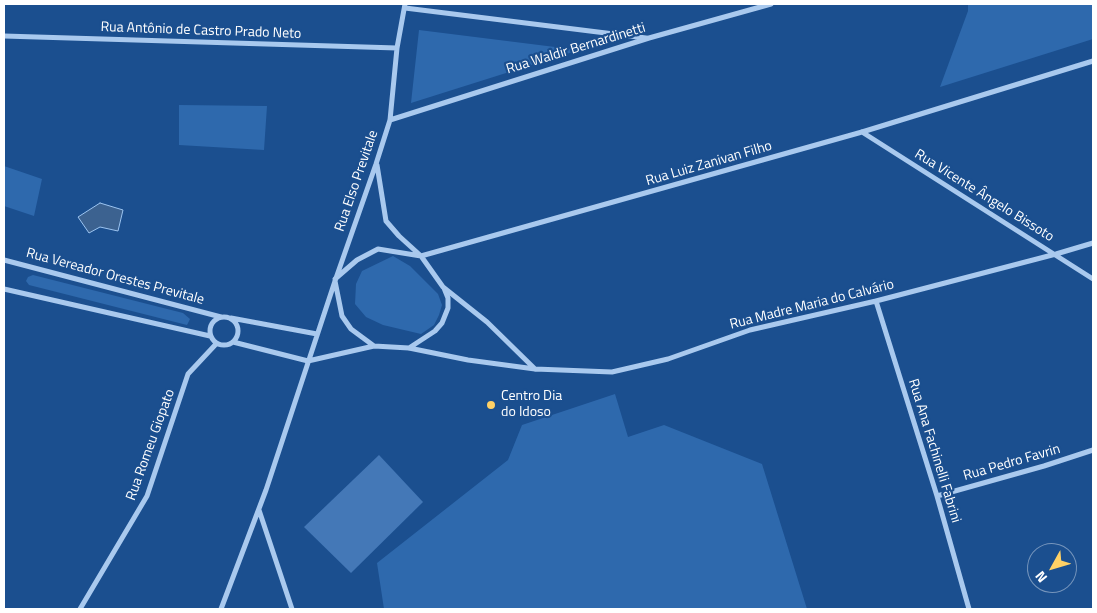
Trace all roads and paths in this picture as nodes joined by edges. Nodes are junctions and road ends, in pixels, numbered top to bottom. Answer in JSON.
{"nodes":[{"id":1,"x":770,"y":4,"type":"edge"},
{"id":2,"x":405,"y":6,"type":"edge"},
{"id":3,"x":4,"y":36,"type":"edge"},
{"id":4,"x":649,"y":38,"type":"junction"},
{"id":5,"x":397,"y":48,"type":"junction"},
{"id":6,"x":1093,"y":61,"type":"edge"},
{"id":7,"x":390,"y":120,"type":"junction"},
{"id":8,"x":862,"y":132,"type":"junction"},
{"id":9,"x":376,"y":164,"type":"junction"},
{"id":10,"x":1093,"y":243,"type":"edge"},
{"id":11,"x":1056,"y":254,"type":"junction"},
{"id":12,"x":422,"y":256,"type":"junction"},
{"id":13,"x":4,"y":260,"type":"edge"},
{"id":14,"x":1093,"y":279,"type":"edge"},
{"id":15,"x":335,"y":280,"type":"junction"},
{"id":16,"x":444,"y":287,"type":"junction"},
{"id":17,"x":4,"y":289,"type":"edge"},
{"id":18,"x":876,"y":301,"type":"junction"},
{"id":19,"x":221,"y":317,"type":"junction"},
{"id":20,"x":230,"y":318,"type":"junction"},
{"id":21,"x":317,"y":334,"type":"junction"},
{"id":22,"x":210,"y":336,"type":"junction"},
{"id":23,"x":233,"y":342,"type":"junction"},
{"id":24,"x":216,"y":344,"type":"junction"},
{"id":25,"x":374,"y":346,"type":"junction"},
{"id":26,"x":409,"y":348,"type":"junction"},
{"id":27,"x":308,"y":361,"type":"junction"},
{"id":28,"x":535,"y":369,"type":"junction"},
{"id":29,"x":1093,"y":450,"type":"edge"},
{"id":30,"x":938,"y":496,"type":"junction"},
{"id":31,"x":259,"y":509,"type":"junction"},
{"id":32,"x":80,"y":609,"type":"edge"},
{"id":33,"x":221,"y":609,"type":"edge"},
{"id":34,"x":292,"y":609,"type":"edge"},
{"id":35,"x":969,"y":609,"type":"edge"}],
"edges":[{"from":1,"to":4,"type":"street","name":"Rua Waldir Bernardinetti"},
{"from":2,"to":4,"type":"street"},
{"from":2,"to":5,"type":"street","name":"Rua Elso Previtale"},
{"from":3,"to":5,"type":"street","name":"Rua Antônio de Castro Prado Neto"},
{"from":4,"to":7,"type":"street","name":"Rua Waldir Bernardinetti"},
{"from":5,"to":7,"type":"street","name":"Rua Elso Previtale"},
{"from":6,"to":8,"type":"street","name":"Rua Luiz Zanivan Filho"},
{"from":7,"to":9,"type":"street","name":"Rua Elso Previtale"},
{"from":8,"to":11,"type":"street","name":"Rua Vicente Ângelo Bissoto"},
{"from":8,"to":12,"type":"street","name":"Rua Luiz Zanivan Filho"},
{"from":9,"to":12,"type":"street"},
{"from":9,"to":15,"type":"street","name":"Rua Elso Previtale"},
{"from":10,"to":11,"type":"street","name":"Rua Madre Maria do Calvário"},
{"from":11,"to":14,"type":"street","name":"Rua Vicente Ângelo Bissoto"},
{"from":11,"to":18,"type":"street","name":"Rua Madre Maria do Calvário"},
{"from":12,"to":15,"type":"street","name":"Rua Luiz Zanivan Filho"},
{"from":12,"to":16,"type":"street"},
{"from":13,"to":19,"type":"street","name":"Rua Vereador Orestes Previtale"},
{"from":15,"to":21,"type":"street","name":"Rua Elso Previtale"},
{"from":15,"to":25,"type":"street"},
{"from":16,"to":26,"type":"street"},
{"from":16,"to":28,"type":"street"},
{"from":17,"to":22,"type":"street"},
{"from":18,"to":28,"type":"street","name":"Rua Madre Maria do Calvário"},
{"from":18,"to":30,"type":"street","name":"Rua Ana Fachinelli Fabrini"},
{"from":19,"to":20,"type":"street"},
{"from":19,"to":22,"type":"street"},
{"from":20,"to":21,"type":"street"},
{"from":20,"to":23,"type":"street"},
{"from":21,"to":27,"type":"street","name":"Rua Elso Previtale"},
{"from":22,"to":24,"type":"street"},
{"from":23,"to":24,"type":"street"},
{"from":23,"to":27,"type":"street"},
{"from":24,"to":32,"type":"street","name":"Rua Romeu Giopato"},
{"from":25,"to":26,"type":"street","name":"Rua Madre Maria do Calvário"},
{"from":25,"to":27,"type":"street"},
{"from":26,"to":28,"type":"street","name":"Rua Madre Maria do Calvário"},
{"from":27,"to":31,"type":"street","name":"Rua Elso Previtale"},
{"from":29,"to":30,"type":"street","name":"Rua Pedro Favrin"},
{"from":30,"to":35,"type":"street","name":"Rua Ana Fachinelli Fabrini"},
{"from":31,"to":33,"type":"street","name":"Rua Elso Previtale"},
{"from":31,"to":34,"type":"street"}]}
